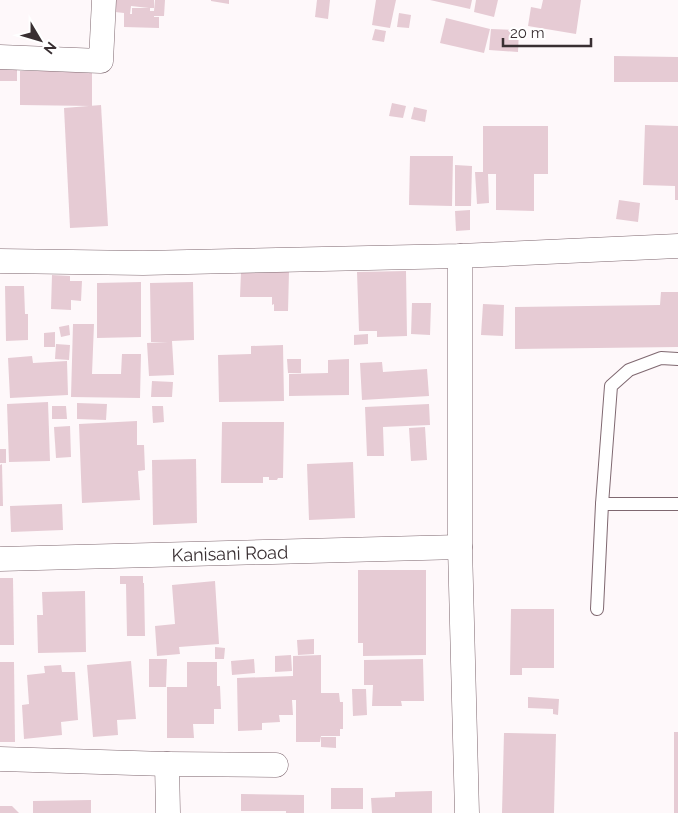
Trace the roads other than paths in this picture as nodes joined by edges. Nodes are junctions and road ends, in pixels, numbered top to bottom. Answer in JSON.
{"nodes":[{"id":1,"x":104,"y":0,"type":"edge"},
{"id":2,"x":0,"y":57,"type":"edge"},
{"id":3,"x":678,"y":246,"type":"edge"},
{"id":4,"x":460,"y":256,"type":"junction"},
{"id":5,"x":0,"y":261,"type":"edge"},
{"id":6,"x":678,"y":359,"type":"edge"},
{"id":7,"x":602,"y":504,"type":"junction"},
{"id":8,"x":678,"y":504,"type":"edge"},
{"id":9,"x":460,"y":547,"type":"junction"},
{"id":10,"x":0,"y":559,"type":"edge"},
{"id":11,"x":597,"y":609,"type":"dead end"},
{"id":12,"x":0,"y":759,"type":"edge"},
{"id":13,"x":167,"y":764,"type":"junction"},
{"id":14,"x":276,"y":765,"type":"dead end"},
{"id":15,"x":168,"y":813,"type":"edge"},
{"id":16,"x":467,"y":813,"type":"edge"}],
"edges":[{"from":1,"to":2,"type":"street"},
{"from":3,"to":4,"type":"street"},
{"from":4,"to":5,"type":"street"},
{"from":4,"to":9,"type":"street"},
{"from":6,"to":7,"type":"lane"},
{"from":7,"to":8,"type":"lane"},
{"from":7,"to":11,"type":"lane"},
{"from":9,"to":10,"type":"street","name":"Kanisani Road"},
{"from":9,"to":16,"type":"street"},
{"from":12,"to":13,"type":"street"},
{"from":13,"to":14,"type":"street"},
{"from":13,"to":15,"type":"street"}]}
